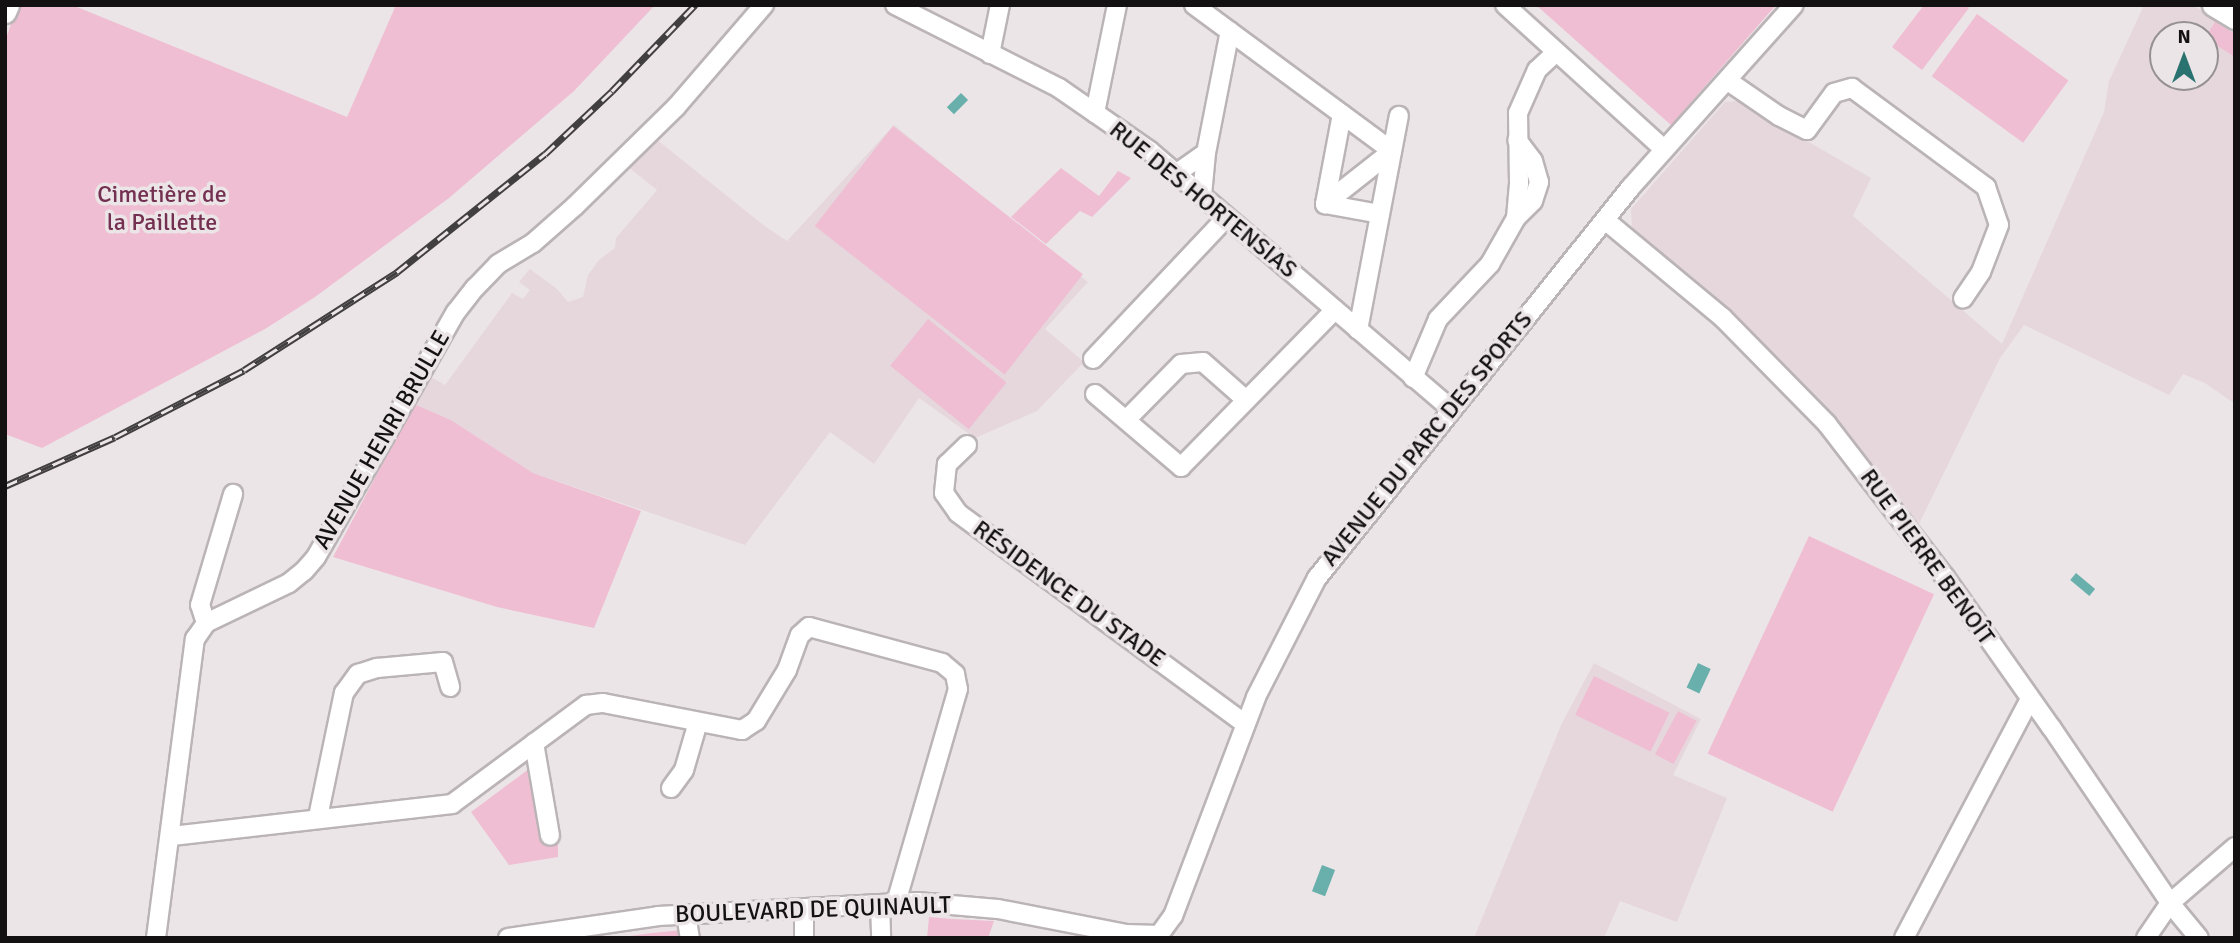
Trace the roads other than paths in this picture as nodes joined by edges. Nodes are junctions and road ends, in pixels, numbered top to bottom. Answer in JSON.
{"nodes":[{"id":1,"x":8,"y":5,"type":"edge"},
{"id":2,"x":764,"y":5,"type":"edge"},
{"id":3,"x":895,"y":5,"type":"edge"},
{"id":4,"x":1000,"y":5,"type":"edge"},
{"id":5,"x":1117,"y":5,"type":"edge"},
{"id":6,"x":1194,"y":5,"type":"edge"},
{"id":7,"x":1505,"y":5,"type":"edge"},
{"id":8,"x":1794,"y":5,"type":"edge"},
{"id":9,"x":2213,"y":5,"type":"edge"},
{"id":10,"x":5,"y":12,"type":"edge"},
{"id":11,"x":2235,"y":18,"type":"edge"},
{"id":12,"x":1230,"y":31,"type":"junction"},
{"id":13,"x":1556,"y":52,"type":"junction"},
{"id":14,"x":990,"y":54,"type":"junction"},
{"id":15,"x":1103,"y":76,"type":"junction"},
{"id":16,"x":1728,"y":81,"type":"junction"},
{"id":17,"x":1073,"y":98,"type":"junction"},
{"id":18,"x":1095,"y":113,"type":"junction"},
{"id":19,"x":1342,"y":114,"type":"junction"},
{"id":20,"x":1399,"y":116,"type":"dead end"},
{"id":21,"x":1664,"y":149,"type":"junction"},
{"id":22,"x":1392,"y":151,"type":"junction"},
{"id":23,"x":1206,"y":153,"type":"junction"},
{"id":24,"x":1177,"y":173,"type":"junction"},
{"id":25,"x":1202,"y":195,"type":"junction"},
{"id":26,"x":1325,"y":204,"type":"junction"},
{"id":27,"x":1380,"y":214,"type":"junction"},
{"id":28,"x":1227,"y":217,"type":"junction"},
{"id":29,"x":1605,"y":220,"type":"junction"},
{"id":30,"x":1963,"y":299,"type":"dead end"},
{"id":31,"x":1335,"y":310,"type":"junction"},
{"id":32,"x":1358,"y":330,"type":"junction"},
{"id":33,"x":1093,"y":359,"type":"dead end"},
{"id":34,"x":1413,"y":378,"type":"junction"},
{"id":35,"x":1095,"y":394,"type":"dead end"},
{"id":36,"x":1245,"y":399,"type":"junction"},
{"id":37,"x":1451,"y":409,"type":"junction"},
{"id":38,"x":1127,"y":419,"type":"junction"},
{"id":39,"x":967,"y":445,"type":"dead end"},
{"id":40,"x":233,"y":494,"type":"dead end"},
{"id":41,"x":206,"y":623,"type":"junction"},
{"id":42,"x":450,"y":687,"type":"dead end"},
{"id":43,"x":2030,"y":699,"type":"junction"},
{"id":44,"x":698,"y":722,"type":"junction"},
{"id":45,"x":1245,"y":724,"type":"junction"},
{"id":46,"x":534,"y":743,"type":"junction"},
{"id":47,"x":671,"y":788,"type":"dead end"},
{"id":48,"x":318,"y":817,"type":"junction"},
{"id":49,"x":172,"y":836,"type":"junction"},
{"id":50,"x":550,"y":836,"type":"dead end"},
{"id":51,"x":2235,"y":847,"type":"edge"},
{"id":52,"x":888,"y":903,"type":"junction"},
{"id":53,"x":2170,"y":903,"type":"junction"},
{"id":54,"x":804,"y":908,"type":"junction"},
{"id":55,"x":687,"y":914,"type":"junction"},
{"id":56,"x":1161,"y":936,"type":"edge"},
{"id":57,"x":156,"y":938,"type":"edge"},
{"id":58,"x":508,"y":938,"type":"edge"},
{"id":59,"x":690,"y":938,"type":"edge"},
{"id":60,"x":804,"y":938,"type":"edge"},
{"id":61,"x":881,"y":938,"type":"edge"},
{"id":62,"x":1904,"y":938,"type":"edge"},
{"id":63,"x":2146,"y":938,"type":"edge"},
{"id":64,"x":2199,"y":938,"type":"edge"}],
"edges":[{"from":1,"to":10,"type":"main road"},
{"from":2,"to":41,"type":"street","name":"AVENUE HENRI BRULLE"},
{"from":3,"to":14,"type":"street","name":"RUE DES HORTENSIAS"},
{"from":4,"to":14,"type":"street"},
{"from":5,"to":15,"type":"street"},
{"from":6,"to":12,"type":"street"},
{"from":7,"to":13,"type":"street"},
{"from":8,"to":16,"type":"street","name":"AVENUE DU PARC DES SPORTS"},
{"from":9,"to":11,"type":"main road"},
{"from":12,"to":19,"type":"street"},
{"from":12,"to":23,"type":"street"},
{"from":13,"to":21,"type":"street"},
{"from":13,"to":34,"type":"street"},
{"from":14,"to":17,"type":"street","name":"RUE DES HORTENSIAS"},
{"from":15,"to":17,"type":"street"},
{"from":15,"to":18,"type":"street"},
{"from":16,"to":21,"type":"street","name":"AVENUE DU PARC DES SPORTS"},
{"from":16,"to":30,"type":"street"},
{"from":17,"to":18,"type":"street","name":"RUE DES HORTENSIAS"},
{"from":18,"to":24,"type":"street","name":"RUE DES HORTENSIAS"},
{"from":19,"to":22,"type":"street"},
{"from":19,"to":26,"type":"street"},
{"from":20,"to":22,"type":"street"},
{"from":21,"to":29,"type":"street","name":"AVENUE DU PARC DES SPORTS"},
{"from":22,"to":26,"type":"street"},
{"from":22,"to":27,"type":"street"},
{"from":23,"to":24,"type":"street"},
{"from":23,"to":25,"type":"street"},
{"from":24,"to":25,"type":"street","name":"RUE DES HORTENSIAS"},
{"from":25,"to":28,"type":"street","name":"RUE DES HORTENSIAS"},
{"from":26,"to":27,"type":"street"},
{"from":27,"to":32,"type":"street"},
{"from":28,"to":31,"type":"street","name":"RUE DES HORTENSIAS"},
{"from":28,"to":33,"type":"street"},
{"from":29,"to":37,"type":"street","name":"AVENUE DU PARC DES SPORTS"},
{"from":29,"to":43,"type":"street","name":"RUE PIERRE BENOÎT"},
{"from":31,"to":32,"type":"street","name":"RUE DES HORTENSIAS"},
{"from":31,"to":36,"type":"street"},
{"from":32,"to":34,"type":"street","name":"RUE DES HORTENSIAS"},
{"from":34,"to":37,"type":"street","name":"RUE DES HORTENSIAS"},
{"from":35,"to":38,"type":"street"},
{"from":36,"to":38,"type":"street"},
{"from":36,"to":38,"type":"street"},
{"from":37,"to":45,"type":"street","name":"AVENUE DU PARC DES SPORTS"},
{"from":39,"to":45,"type":"street","name":"RÉSIDENCE DU STADE"},
{"from":40,"to":41,"type":"street"},
{"from":41,"to":49,"type":"street"},
{"from":42,"to":48,"type":"street"},
{"from":43,"to":53,"type":"street","name":"RUE PIERRE BENOÎT"},
{"from":43,"to":62,"type":"street"},
{"from":44,"to":46,"type":"street"},
{"from":44,"to":47,"type":"street"},
{"from":44,"to":52,"type":"street"},
{"from":45,"to":56,"type":"street","name":"AVENUE DU PARC DES SPORTS"},
{"from":46,"to":48,"type":"street"},
{"from":46,"to":50,"type":"street"},
{"from":48,"to":49,"type":"street"},
{"from":49,"to":57,"type":"street"},
{"from":51,"to":53,"type":"street"},
{"from":52,"to":54,"type":"street","name":"BOULEVARD DE QUINAULT"},
{"from":52,"to":56,"type":"street","name":"BOULEVARD DE QUINAULT"},
{"from":52,"to":61,"type":"street"},
{"from":53,"to":63,"type":"street"},
{"from":53,"to":64,"type":"street","name":"RUE PIERRE BENOÎT"},
{"from":54,"to":55,"type":"street","name":"BOULEVARD DE QUINAULT"},
{"from":54,"to":60,"type":"street"},
{"from":55,"to":58,"type":"street","name":"BOULEVARD DE QUINAULT"},
{"from":55,"to":59,"type":"street"}]}
